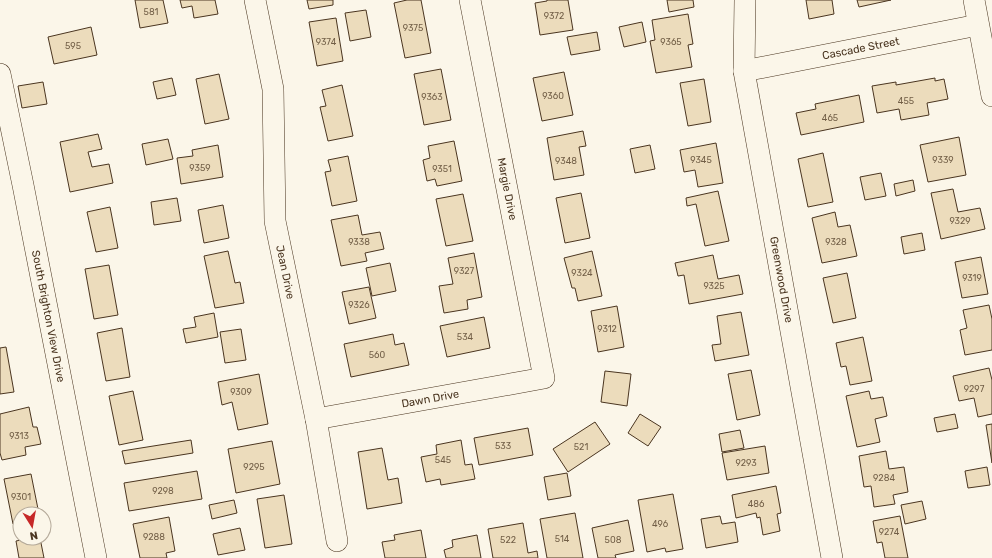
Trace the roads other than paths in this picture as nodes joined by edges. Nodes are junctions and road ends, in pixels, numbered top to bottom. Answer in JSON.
{"nodes":[{"id":1,"x":255,"y":0,"type":"edge"},
{"id":2,"x":470,"y":0,"type":"edge"},
{"id":3,"x":745,"y":0,"type":"edge"},
{"id":4,"x":974,"y":0,"type":"edge"},
{"id":5,"x":978,"y":25,"type":"junction"},
{"id":6,"x":744,"y":70,"type":"junction"},
{"id":7,"x":0,"y":74,"type":"edge"},
{"id":8,"x":992,"y":96,"type":"edge"},
{"id":9,"x":544,"y":378,"type":"joint"},
{"id":10,"x":316,"y":419,"type":"junction"},
{"id":11,"x":337,"y":541,"type":"dead end"},
{"id":12,"x":96,"y":558,"type":"edge"},
{"id":13,"x":832,"y":558,"type":"edge"}],
"edges":[{"from":1,"to":10,"type":"street","name":"Jean Drive"},
{"from":2,"to":9,"type":"street","name":"Margie Drive"},
{"from":3,"to":6,"type":"street","name":"Greenwood Drive"},
{"from":4,"to":5,"type":"street"},
{"from":5,"to":6,"type":"street","name":"Cascade Street"},
{"from":5,"to":8,"type":"street"},
{"from":6,"to":13,"type":"street","name":"Greenwood Drive"},
{"from":7,"to":12,"type":"street","name":"South Brighton View Drive"},
{"from":9,"to":10,"type":"street","name":"Dawn Drive"},
{"from":10,"to":11,"type":"street","name":"Jean Drive"}]}
